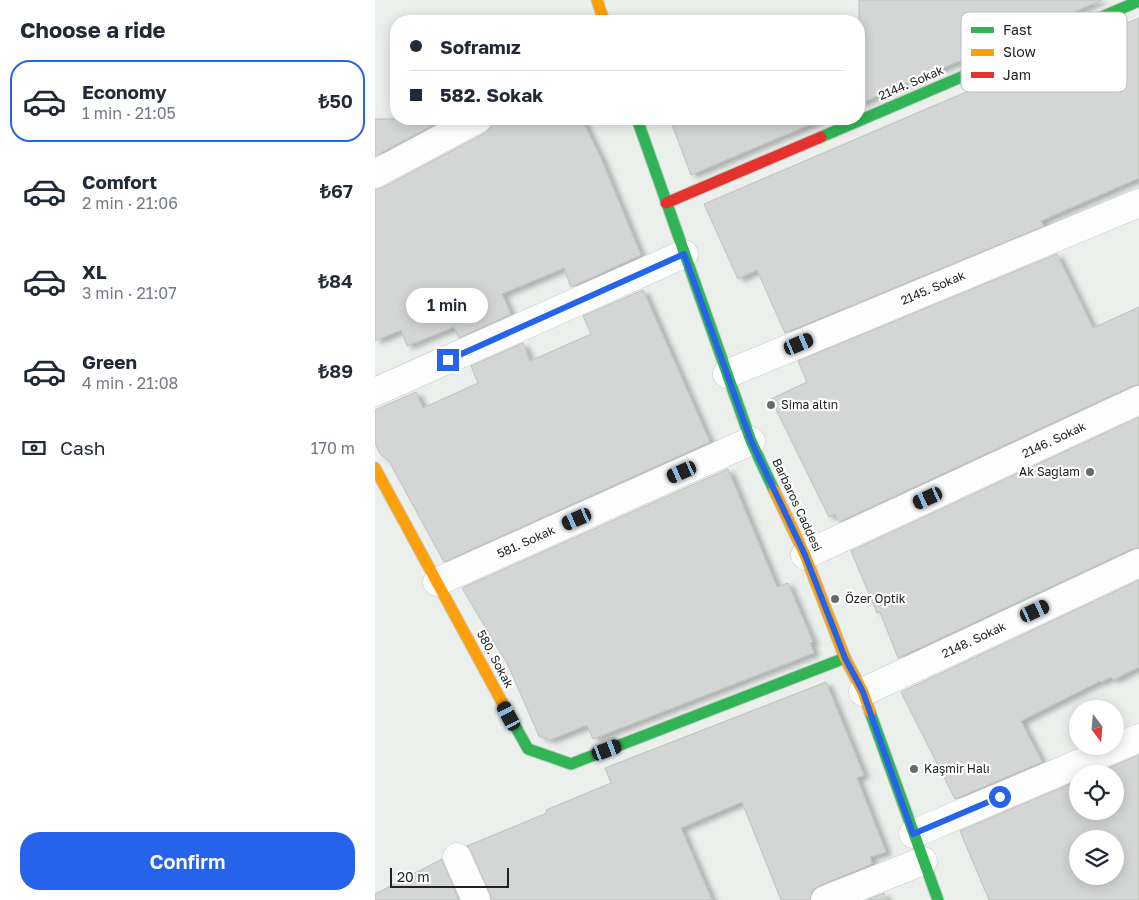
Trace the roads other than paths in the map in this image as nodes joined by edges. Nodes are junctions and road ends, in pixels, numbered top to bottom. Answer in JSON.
{"nodes":[{"id":1,"x":1139,"y":1,"type":"edge"},
{"id":2,"x":1113,"y":12,"type":"edge"},
{"id":3,"x":961,"y":77,"type":"edge"},
{"id":4,"x":865,"y":117,"type":"edge"},
{"id":5,"x":467,"y":125,"type":"edge"},
{"id":6,"x":639,"y":125,"type":"edge"},
{"id":7,"x":847,"y":125,"type":"edge"},
{"id":8,"x":375,"y":174,"type":"edge"},
{"id":9,"x":666,"y":202,"type":"junction"},
{"id":10,"x":1139,"y":202,"type":"edge"},
{"id":11,"x":684,"y":254,"type":"junction"},
{"id":12,"x":727,"y":374,"type":"junction"},
{"id":13,"x":375,"y":392,"type":"edge"},
{"id":14,"x":1139,"y":400,"type":"edge"},
{"id":15,"x":751,"y":441,"type":"junction"},
{"id":16,"x":375,"y":468,"type":"edge"},
{"id":17,"x":805,"y":555,"type":"junction"},
{"id":18,"x":1139,"y":562,"type":"edge"},
{"id":19,"x":437,"y":582,"type":"junction"},
{"id":20,"x":845,"y":658,"type":"junction"},
{"id":21,"x":863,"y":692,"type":"junction"},
{"id":22,"x":1139,"y":738,"type":"edge"},
{"id":23,"x":913,"y":834,"type":"junction"},
{"id":24,"x":457,"y":857,"type":"dead end"},
{"id":25,"x":923,"y":861,"type":"junction"},
{"id":26,"x":476,"y":900,"type":"edge"},
{"id":27,"x":825,"y":900,"type":"edge"},
{"id":28,"x":938,"y":900,"type":"edge"}],
"edges":[{"from":1,"to":2,"type":"street","name":"2144. Sokak"},
{"from":3,"to":4,"type":"street","name":"2144. Sokak"},
{"from":5,"to":8,"type":"street"},
{"from":6,"to":9,"type":"street","name":"Barbaros Caddesi"},
{"from":7,"to":9,"type":"street","name":"2144. Sokak"},
{"from":9,"to":11,"type":"street","name":"Barbaros Caddesi"},
{"from":10,"to":12,"type":"street","name":"2145. Sokak"},
{"from":11,"to":12,"type":"street","name":"Barbaros Caddesi"},
{"from":11,"to":13,"type":"street"},
{"from":12,"to":15,"type":"street","name":"Barbaros Caddesi"},
{"from":14,"to":17,"type":"street","name":"2146. Sokak"},
{"from":15,"to":17,"type":"street","name":"Barbaros Caddesi"},
{"from":15,"to":19,"type":"street","name":"581. Sokak"},
{"from":16,"to":19,"type":"street","name":"580. Sokak"},
{"from":17,"to":20,"type":"street","name":"Barbaros Caddesi"},
{"from":18,"to":21,"type":"street","name":"2148. Sokak"},
{"from":19,"to":20,"type":"street","name":"580. Sokak"},
{"from":20,"to":21,"type":"street","name":"Barbaros Caddesi"},
{"from":21,"to":23,"type":"street","name":"Barbaros Caddesi"},
{"from":22,"to":23,"type":"street"},
{"from":23,"to":25,"type":"street","name":"Barbaros Caddesi"},
{"from":24,"to":26,"type":"street"},
{"from":25,"to":27,"type":"street"},
{"from":25,"to":28,"type":"street","name":"Barbaros Caddesi"}]}
